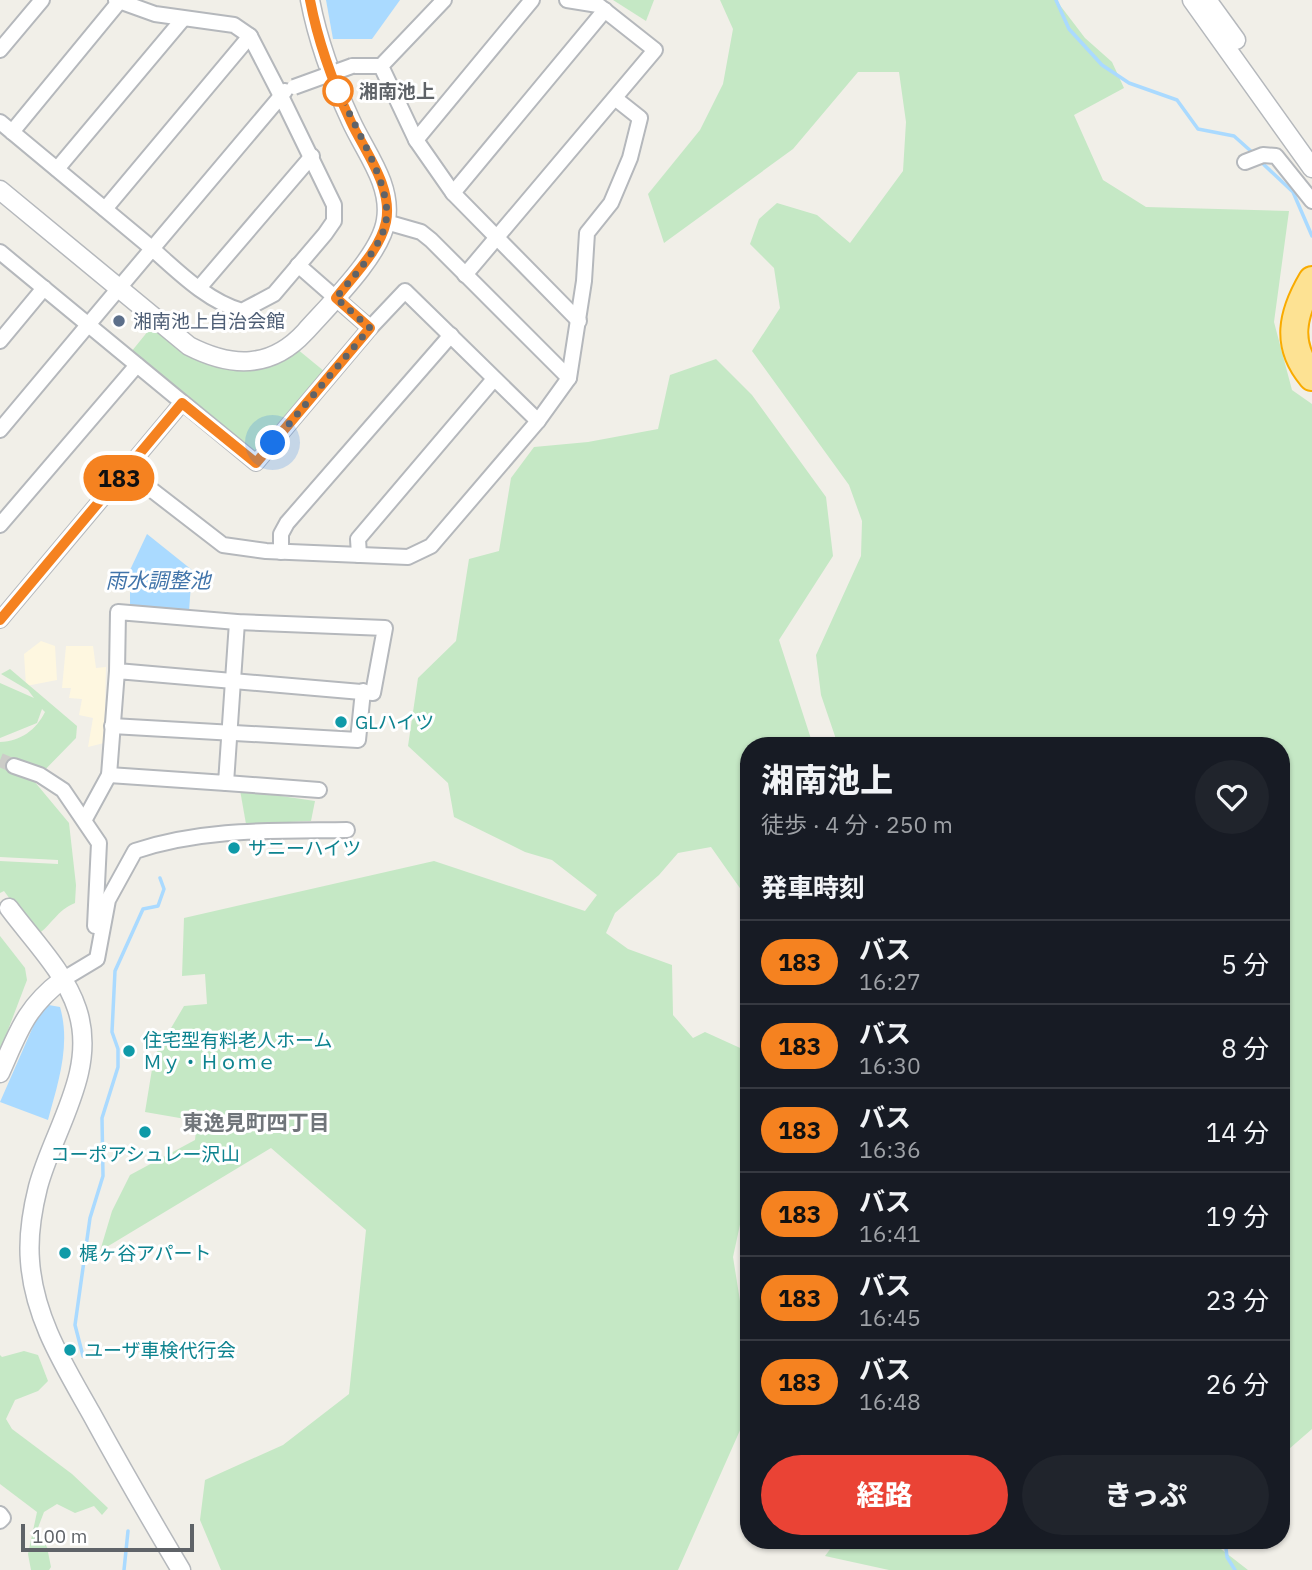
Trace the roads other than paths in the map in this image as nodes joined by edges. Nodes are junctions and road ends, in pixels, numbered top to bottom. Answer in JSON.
{"nodes":[{"id":1,"x":42,"y":0,"type":"edge"},
{"id":2,"x":310,"y":0,"type":"edge"},
{"id":3,"x":444,"y":0,"type":"edge"},
{"id":4,"x":533,"y":0,"type":"edge"},
{"id":5,"x":566,"y":0,"type":"edge"},
{"id":6,"x":1192,"y":0,"type":"edge"},
{"id":7,"x":1207,"y":0,"type":"edge"},
{"id":8,"x":118,"y":1,"type":"edge"},
{"id":9,"x":605,"y":10,"type":"junction"},
{"id":10,"x":183,"y":19,"type":"junction"},
{"id":11,"x":250,"y":36,"type":"junction"},
{"id":12,"x":0,"y":50,"type":"edge"},
{"id":13,"x":381,"y":66,"type":"junction"},
{"id":14,"x":281,"y":96,"type":"junction"},
{"id":15,"x":616,"y":99,"type":"junction"},
{"id":16,"x":6,"y":127,"type":"edge"},
{"id":17,"x":416,"y":140,"type":"junction"},
{"id":18,"x":1312,"y":148,"type":"edge"},
{"id":19,"x":312,"y":156,"type":"junction"},
{"id":20,"x":1246,"y":161,"type":"dead end"},
{"id":21,"x":1312,"y":168,"type":"edge"},
{"id":22,"x":57,"y":169,"type":"junction"},
{"id":23,"x":0,"y":190,"type":"edge"},
{"id":24,"x":453,"y":193,"type":"junction"},
{"id":25,"x":1312,"y":201,"type":"edge"},
{"id":26,"x":104,"y":209,"type":"junction"},
{"id":27,"x":386,"y":222,"type":"junction"},
{"id":28,"x":496,"y":239,"type":"junction"},
{"id":29,"x":153,"y":249,"type":"junction"},
{"id":30,"x":0,"y":251,"type":"edge"},
{"id":31,"x":298,"y":265,"type":"junction"},
{"id":32,"x":466,"y":275,"type":"junction"},
{"id":33,"x":1312,"y":282,"type":"edge"},
{"id":34,"x":44,"y":288,"type":"junction"},
{"id":35,"x":199,"y":288,"type":"junction"},
{"id":36,"x":119,"y":289,"type":"junction"},
{"id":37,"x":336,"y":298,"type":"junction"},
{"id":38,"x":579,"y":321,"type":"junction"},
{"id":39,"x":88,"y":324,"type":"junction"},
{"id":40,"x":370,"y":328,"type":"junction"},
{"id":41,"x":451,"y":335,"type":"junction"},
{"id":42,"x":0,"y":341,"type":"edge"},
{"id":43,"x":1312,"y":358,"type":"edge"},
{"id":44,"x":137,"y":365,"type":"junction"},
{"id":45,"x":1312,"y":377,"type":"edge"},
{"id":46,"x":569,"y":378,"type":"junction"},
{"id":47,"x":494,"y":379,"type":"junction"},
{"id":48,"x":182,"y":403,"type":"junction"},
{"id":49,"x":538,"y":421,"type":"junction"},
{"id":50,"x":0,"y":430,"type":"edge"},
{"id":51,"x":126,"y":470,"type":"junction"},
{"id":52,"x":0,"y":525,"type":"edge"},
{"id":53,"x":281,"y":552,"type":"junction"},
{"id":54,"x":359,"y":555,"type":"junction"},
{"id":55,"x":0,"y":620,"type":"edge"},
{"id":56,"x":237,"y":622,"type":"junction"},
{"id":57,"x":117,"y":671,"type":"junction"},
{"id":58,"x":235,"y":682,"type":"junction"},
{"id":59,"x":363,"y":691,"type":"junction"},
{"id":60,"x":112,"y":726,"type":"junction"},
{"id":61,"x":229,"y":734,"type":"junction"},
{"id":62,"x":14,"y":765,"type":"tunnel mouth"},
{"id":63,"x":109,"y":775,"type":"junction"},
{"id":64,"x":226,"y":783,"type":"junction"},
{"id":65,"x":319,"y":790,"type":"dead end"},
{"id":66,"x":85,"y":819,"type":"junction"},
{"id":67,"x":346,"y":830,"type":"dead end"},
{"id":68,"x":9,"y":908,"type":"dead end"},
{"id":69,"x":86,"y":964,"type":"junction"},
{"id":70,"x":62,"y":979,"type":"junction"},
{"id":71,"x":0,"y":1073,"type":"edge"},
{"id":72,"x":0,"y":1514,"type":"edge"},
{"id":73,"x":0,"y":1521,"type":"edge"},
{"id":74,"x":181,"y":1570,"type":"edge"}],
"edges":[{"from":1,"to":12,"type":"street"},
{"from":2,"to":27,"type":"street"},
{"from":3,"to":13,"type":"street"},
{"from":4,"to":17,"type":"street"},
{"from":5,"to":9,"type":"street"},
{"from":6,"to":21,"type":"street"},
{"from":7,"to":18,"type":"street"},
{"from":8,"to":10,"type":"street"},
{"from":8,"to":16,"type":"street"},
{"from":9,"to":15,"type":"street"},
{"from":9,"to":24,"type":"street"},
{"from":10,"to":11,"type":"street"},
{"from":10,"to":22,"type":"street"},
{"from":11,"to":14,"type":"street"},
{"from":11,"to":26,"type":"street"},
{"from":13,"to":14,"type":"street","bridge":true},
{"from":13,"to":17,"type":"street"},
{"from":14,"to":19,"type":"street"},
{"from":14,"to":29,"type":"street"},
{"from":15,"to":28,"type":"street"},
{"from":15,"to":38,"type":"street"},
{"from":16,"to":22,"type":"street"},
{"from":17,"to":24,"type":"street"},
{"from":19,"to":31,"type":"street"},
{"from":19,"to":35,"type":"street"},
{"from":20,"to":25,"type":"street"},
{"from":22,"to":26,"type":"street"},
{"from":23,"to":36,"type":"street"},
{"from":24,"to":28,"type":"street"},
{"from":26,"to":29,"type":"street"},
{"from":27,"to":32,"type":"street"},
{"from":27,"to":37,"type":"street"},
{"from":28,"to":32,"type":"street"},
{"from":28,"to":38,"type":"street"},
{"from":29,"to":35,"type":"street"},
{"from":29,"to":36,"type":"street"},
{"from":30,"to":34,"type":"street"},
{"from":31,"to":35,"type":"street"},
{"from":31,"to":37,"type":"street"},
{"from":32,"to":46,"type":"street"},
{"from":33,"to":43,"type":"highway"},
{"from":33,"to":45,"type":"highway"},
{"from":34,"to":39,"type":"street"},
{"from":34,"to":42,"type":"street"},
{"from":36,"to":37,"type":"street"},
{"from":36,"to":39,"type":"street"},
{"from":37,"to":40,"type":"street"},
{"from":38,"to":46,"type":"street"},
{"from":39,"to":44,"type":"street"},
{"from":39,"to":50,"type":"street"},
{"from":40,"to":41,"type":"street"},
{"from":40,"to":48,"type":"street"},
{"from":41,"to":47,"type":"street"},
{"from":41,"to":53,"type":"street"},
{"from":44,"to":48,"type":"street"},
{"from":44,"to":52,"type":"street"},
{"from":46,"to":49,"type":"street"},
{"from":47,"to":49,"type":"street"},
{"from":47,"to":54,"type":"street"},
{"from":48,"to":51,"type":"street"},
{"from":49,"to":54,"type":"street"},
{"from":51,"to":53,"type":"street"},
{"from":51,"to":55,"type":"street"},
{"from":53,"to":54,"type":"street"},
{"from":56,"to":57,"type":"street"},
{"from":56,"to":58,"type":"street"},
{"from":56,"to":59,"type":"street"},
{"from":57,"to":58,"type":"street"},
{"from":57,"to":60,"type":"street"},
{"from":58,"to":59,"type":"street"},
{"from":58,"to":61,"type":"street"},
{"from":59,"to":61,"type":"street"},
{"from":60,"to":61,"type":"street"},
{"from":60,"to":63,"type":"street"},
{"from":61,"to":64,"type":"street"},
{"from":62,"to":66,"type":"street"},
{"from":63,"to":64,"type":"street"},
{"from":63,"to":66,"type":"street"},
{"from":64,"to":65,"type":"street"},
{"from":66,"to":69,"type":"street"},
{"from":67,"to":69,"type":"street"},
{"from":68,"to":70,"type":"street"},
{"from":69,"to":70,"type":"street"},
{"from":70,"to":71,"type":"street"},
{"from":70,"to":74,"type":"street"},
{"from":72,"to":73,"type":"street"}]}
